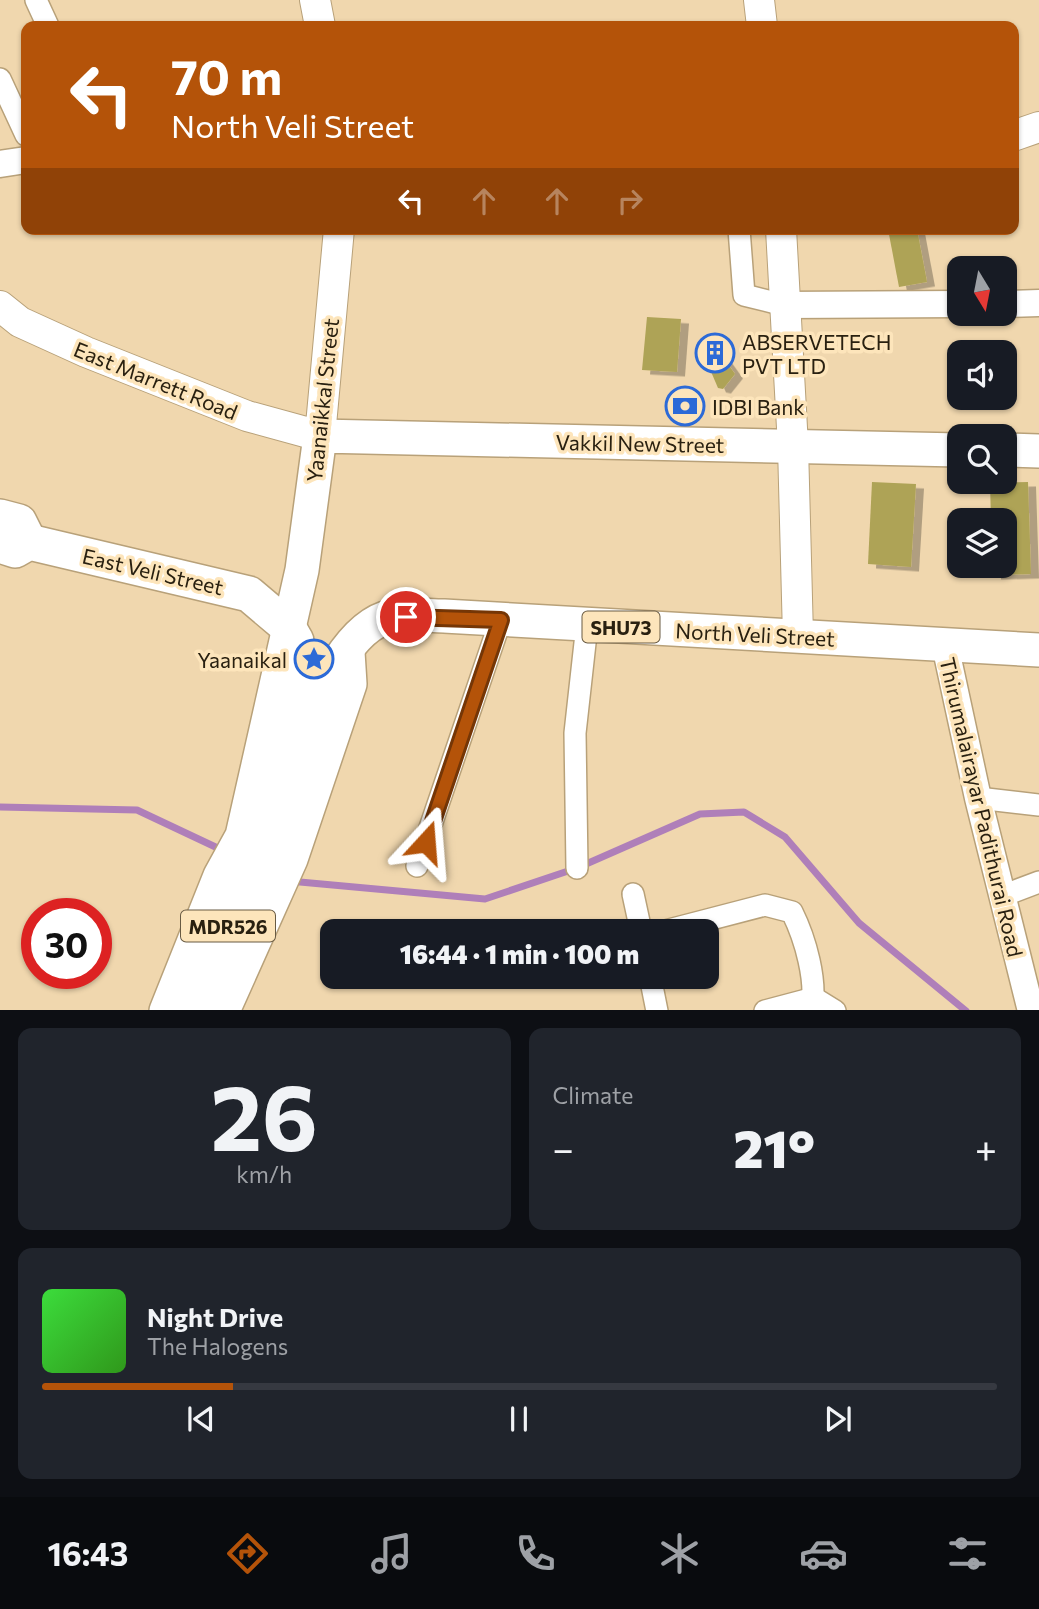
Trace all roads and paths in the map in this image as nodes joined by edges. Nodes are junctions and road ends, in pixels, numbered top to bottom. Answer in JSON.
{"nodes":[{"id":1,"x":36,"y":0,"type":"edge"},
{"id":2,"x":315,"y":0,"type":"edge"},
{"id":3,"x":759,"y":0,"type":"edge"},
{"id":4,"x":46,"y":21,"type":"edge"},
{"id":5,"x":319,"y":21,"type":"edge"},
{"id":6,"x":761,"y":21,"type":"edge"},
{"id":7,"x":0,"y":79,"type":"edge"},
{"id":8,"x":21,"y":124,"type":"edge"},
{"id":9,"x":1039,"y":127,"type":"edge"},
{"id":10,"x":1019,"y":134,"type":"edge"},
{"id":11,"x":21,"y":161,"type":"edge"},
{"id":12,"x":0,"y":164,"type":"edge"},
{"id":13,"x":338,"y":235,"type":"edge"},
{"id":14,"x":739,"y":235,"type":"edge"},
{"id":15,"x":781,"y":235,"type":"edge"},
{"id":16,"x":1039,"y":303,"type":"edge"},
{"id":17,"x":947,"y":304,"type":"edge"},
{"id":18,"x":1017,"y":304,"type":"edge"},
{"id":19,"x":784,"y":305,"type":"junction"},
{"id":20,"x":0,"y":306,"type":"edge"},
{"id":21,"x":320,"y":436,"type":"junction"},
{"id":22,"x":793,"y":446,"type":"junction"},
{"id":23,"x":947,"y":450,"type":"edge"},
{"id":24,"x":1017,"y":450,"type":"edge"},
{"id":25,"x":1039,"y":451,"type":"edge"},
{"id":26,"x":0,"y":517,"type":"edge"},
{"id":27,"x":15,"y":544,"type":"edge"},
{"id":28,"x":302,"y":570,"type":"junction"},
{"id":29,"x":249,"y":594,"type":"junction"},
{"id":30,"x":387,"y":617,"type":"joint"},
{"id":31,"x":501,"y":620,"type":"junction"},
{"id":32,"x":587,"y":625,"type":"junction"},
{"id":33,"x":288,"y":627,"type":"junction"},
{"id":34,"x":798,"y":636,"type":"junction"},
{"id":35,"x":945,"y":645,"type":"junction"},
{"id":36,"x":1039,"y":650,"type":"edge"},
{"id":37,"x":348,"y":652,"type":"junction"},
{"id":38,"x":289,"y":768,"type":"junction"},
{"id":39,"x":978,"y":798,"type":"junction"},
{"id":40,"x":1039,"y":804,"type":"edge"},
{"id":41,"x":265,"y":846,"type":"junction"},
{"id":42,"x":417,"y":866,"type":"dead end"},
{"id":43,"x":577,"y":868,"type":"dead end"},
{"id":44,"x":1039,"y":882,"type":"edge"},
{"id":45,"x":633,"y":894,"type":"dead end"},
{"id":46,"x":1002,"y":895,"type":"junction"},
{"id":47,"x":638,"y":919,"type":"edge"},
{"id":48,"x":708,"y":919,"type":"edge"},
{"id":49,"x":653,"y":989,"type":"edge"},
{"id":50,"x":812,"y":1004,"type":"edge"},
{"id":51,"x":166,"y":1010,"type":"edge"},
{"id":52,"x":194,"y":1010,"type":"edge"},
{"id":53,"x":223,"y":1010,"type":"edge"},
{"id":54,"x":657,"y":1010,"type":"edge"},
{"id":55,"x":765,"y":1010,"type":"edge"},
{"id":56,"x":835,"y":1010,"type":"edge"},
{"id":57,"x":1031,"y":1010,"type":"edge"}],
"edges":[{"from":1,"to":4,"type":"street"},
{"from":2,"to":5,"type":"main road"},
{"from":3,"to":6,"type":"main road"},
{"from":7,"to":8,"type":"street"},
{"from":9,"to":10,"type":"main road"},
{"from":11,"to":12,"type":"street"},
{"from":13,"to":21,"type":"main road","name":"Yaanaikkal Street"},
{"from":14,"to":19,"type":"street"},
{"from":15,"to":19,"type":"main road"},
{"from":16,"to":18,"type":"street"},
{"from":17,"to":19,"type":"street"},
{"from":19,"to":22,"type":"main road"},
{"from":20,"to":21,"type":"main road","name":"East Marrett Road"},
{"from":21,"to":22,"type":"main road","name":"Vakkil New Street"},
{"from":21,"to":28,"type":"main road","name":"Yaanaikkal Street"},
{"from":22,"to":23,"type":"main road","name":"Vakkil New Street"},
{"from":22,"to":34,"type":"main road"},
{"from":24,"to":25,"type":"main road"},
{"from":26,"to":27,"type":"highway"},
{"from":27,"to":29,"type":"highway","name":"East Veli Street"},
{"from":28,"to":29,"type":"main road","name":"East Veli Street"},
{"from":28,"to":33,"type":"main road","name":"Yaanaikkal Street"},
{"from":29,"to":33,"type":"highway"},
{"from":30,"to":31,"type":"main road","name":"North Veli Street","number":"SHU73"},
{"from":30,"to":37,"type":"main road","number":"MDR526"},
{"from":31,"to":32,"type":"main road","name":"North Veli Street","number":"SHU73"},
{"from":31,"to":42,"type":"street"},
{"from":32,"to":34,"type":"main road","name":"North Veli Street","number":"SHU73"},
{"from":32,"to":43,"type":"street"},
{"from":33,"to":38,"type":"highway","number":"MDR526"},
{"from":33,"to":41,"type":"main road","name":"Yaanaikkal Street"},
{"from":34,"to":35,"type":"main road","name":"North Veli Street","number":"SHU73"},
{"from":35,"to":36,"type":"main road","name":"North Veli Street","number":"SHU73"},
{"from":35,"to":39,"type":"street","name":"Thirumalairayar Padithurai Road"},
{"from":37,"to":38,"type":"main road","number":"MDR526"},
{"from":37,"to":41,"type":"main road"},
{"from":38,"to":41,"type":"highway","number":"MDR526"},
{"from":39,"to":40,"type":"street"},
{"from":39,"to":46,"type":"street","name":"Thirumalairayar Padithurai Road"},
{"from":41,"to":51,"type":"main road"},
{"from":41,"to":52,"type":"highway","number":"MDR526"},
{"from":41,"to":53,"type":"main road"},
{"from":44,"to":46,"type":"street"},
{"from":45,"to":47,"type":"street"},
{"from":46,"to":57,"type":"street","name":"Thirumalairayar Padithurai Road"},
{"from":48,"to":50,"type":"street"},
{"from":49,"to":54,"type":"street"},
{"from":50,"to":55,"type":"street"},
{"from":50,"to":56,"type":"street"}]}
